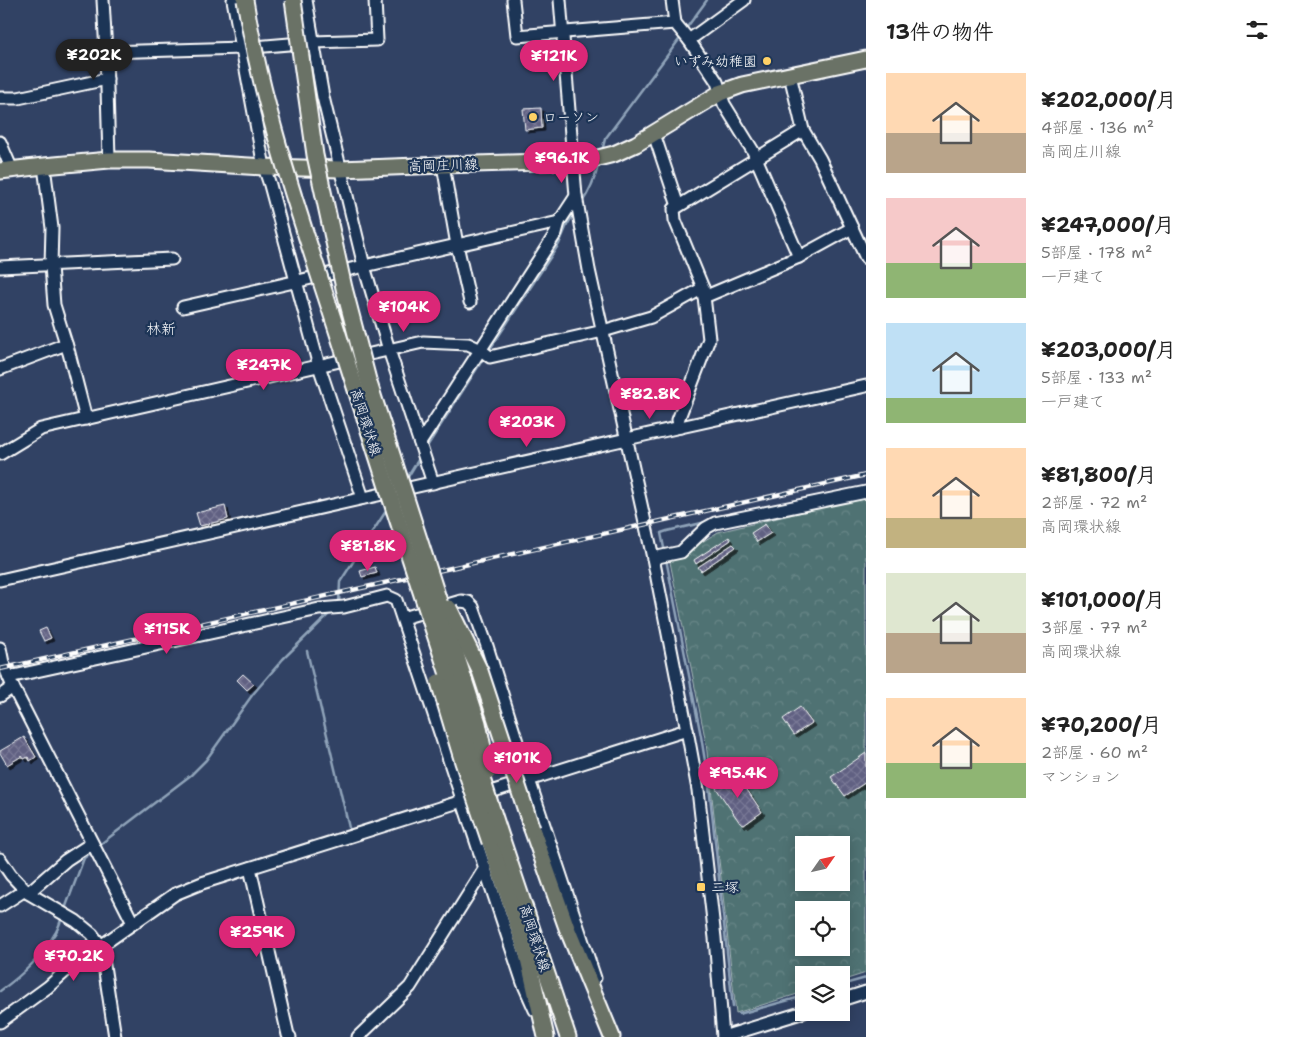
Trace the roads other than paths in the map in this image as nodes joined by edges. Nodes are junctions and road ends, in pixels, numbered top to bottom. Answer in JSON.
{"nodes":[{"id":1,"x":103,"y":0,"type":"edge"},
{"id":2,"x":233,"y":0,"type":"edge"},
{"id":3,"x":245,"y":0,"type":"edge"},
{"id":4,"x":293,"y":0,"type":"edge"},
{"id":5,"x":306,"y":0,"type":"edge"},
{"id":6,"x":375,"y":0,"type":"edge"},
{"id":7,"x":513,"y":0,"type":"edge"},
{"id":8,"x":560,"y":0,"type":"edge"},
{"id":9,"x":672,"y":0,"type":"edge"},
{"id":10,"x":744,"y":0,"type":"edge"},
{"id":11,"x":675,"y":23,"type":"junction"},
{"id":12,"x":563,"y":33,"type":"junction"},
{"id":13,"x":689,"y":40,"type":"junction"},
{"id":14,"x":313,"y":42,"type":"junction"},
{"id":15,"x":242,"y":48,"type":"junction"},
{"id":16,"x":106,"y":52,"type":"junction"},
{"id":17,"x":866,"y":59,"type":"edge"},
{"id":18,"x":790,"y":74,"type":"junction"},
{"id":19,"x":107,"y":79,"type":"junction"},
{"id":20,"x":720,"y":94,"type":"junction"},
{"id":21,"x":0,"y":98,"type":"edge"},
{"id":22,"x":803,"y":130,"type":"junction"},
{"id":23,"x":654,"y":134,"type":"junction"},
{"id":24,"x":0,"y":142,"type":"edge"},
{"id":25,"x":756,"y":159,"type":"junction"},
{"id":26,"x":109,"y":160,"type":"junction"},
{"id":27,"x":574,"y":161,"type":"junction"},
{"id":28,"x":442,"y":165,"type":"junction"},
{"id":29,"x":44,"y":166,"type":"junction"},
{"id":30,"x":264,"y":167,"type":"junction"},
{"id":31,"x":340,"y":169,"type":"junction"},
{"id":32,"x":6,"y":171,"type":"edge"},
{"id":33,"x":577,"y":200,"type":"junction"},
{"id":34,"x":678,"y":206,"type":"junction"},
{"id":35,"x":559,"y":222,"type":"junction"},
{"id":36,"x":852,"y":228,"type":"junction"},
{"id":37,"x":457,"y":246,"type":"junction"},
{"id":38,"x":799,"y":257,"type":"junction"},
{"id":39,"x":866,"y":258,"type":"edge"},
{"id":40,"x":172,"y":259,"type":"dead end"},
{"id":41,"x":51,"y":266,"type":"junction"},
{"id":42,"x":364,"y":266,"type":"junction"},
{"id":43,"x":0,"y":267,"type":"edge"},
{"id":44,"x":296,"y":282,"type":"junction"},
{"id":45,"x":704,"y":292,"type":"junction"},
{"id":46,"x":470,"y":302,"type":"dead end"},
{"id":47,"x":184,"y":307,"type":"dead end"},
{"id":48,"x":603,"y":331,"type":"junction"},
{"id":49,"x":66,"y":344,"type":"junction"},
{"id":50,"x":390,"y":350,"type":"junction"},
{"id":51,"x":485,"y":353,"type":"junction"},
{"id":52,"x":319,"y":366,"type":"junction"},
{"id":53,"x":0,"y":369,"type":"edge"},
{"id":54,"x":866,"y":386,"type":"edge"},
{"id":55,"x":86,"y":418,"type":"junction"},
{"id":56,"x":680,"y":427,"type":"junction"},
{"id":57,"x":627,"y":439,"type":"junction"},
{"id":58,"x":420,"y":444,"type":"junction"},
{"id":59,"x":0,"y":454,"type":"edge"},
{"id":60,"x":433,"y":483,"type":"junction"},
{"id":61,"x":866,"y":492,"type":"edge"},
{"id":62,"x":362,"y":498,"type":"junction"},
{"id":63,"x":653,"y":558,"type":"junction"},
{"id":64,"x":427,"y":564,"type":"junction"},
{"id":65,"x":0,"y":580,"type":"edge"},
{"id":66,"x":403,"y":618,"type":"junction"},
{"id":67,"x":0,"y":648,"type":"edge"},
{"id":68,"x":11,"y":682,"type":"junction"},
{"id":69,"x":499,"y":684,"type":"junction"},
{"id":70,"x":0,"y":696,"type":"edge"},
{"id":71,"x":432,"y":708,"type":"junction"},
{"id":72,"x":688,"y":730,"type":"junction"},
{"id":73,"x":529,"y":780,"type":"junction"},
{"id":74,"x":463,"y":801,"type":"junction"},
{"id":75,"x":496,"y":841,"type":"junction"},
{"id":76,"x":92,"y":842,"type":"junction"},
{"id":77,"x":0,"y":859,"type":"edge"},
{"id":78,"x":250,"y":868,"type":"junction"},
{"id":79,"x":485,"y":868,"type":"junction"},
{"id":80,"x":26,"y":892,"type":"junction"},
{"id":81,"x":0,"y":906,"type":"edge"},
{"id":82,"x":134,"y":923,"type":"junction"},
{"id":83,"x":101,"y":946,"type":"junction"},
{"id":84,"x":866,"y":992,"type":"edge"},
{"id":85,"x":850,"y":997,"type":"edge"},
{"id":86,"x":601,"y":1012,"type":"junction"},
{"id":87,"x":795,"y":1015,"type":"edge"},
{"id":88,"x":0,"y":1022,"type":"edge"},
{"id":89,"x":545,"y":1035,"type":"edge"},
{"id":90,"x":115,"y":1037,"type":"edge"},
{"id":91,"x":290,"y":1037,"type":"edge"},
{"id":92,"x":358,"y":1037,"type":"edge"},
{"id":93,"x":568,"y":1037,"type":"edge"},
{"id":94,"x":602,"y":1037,"type":"edge"},
{"id":95,"x":612,"y":1037,"type":"edge"}],
"edges":[{"from":1,"to":16,"type":"street"},
{"from":2,"to":15,"type":"street"},
{"from":3,"to":75,"type":"main road","name":"高岡環状線","bridge":true},
{"from":4,"to":64,"type":"main road","name":"高岡環状線","bridge":true},
{"from":5,"to":14,"type":"street"},
{"from":6,"to":14,"type":"street"},
{"from":7,"to":12,"type":"street"},
{"from":8,"to":12,"type":"street"},
{"from":9,"to":11,"type":"street"},
{"from":10,"to":13,"type":"street"},
{"from":11,"to":12,"type":"street"},
{"from":11,"to":13,"type":"street"},
{"from":12,"to":27,"type":"street"},
{"from":13,"to":20,"type":"street"},
{"from":14,"to":15,"type":"street"},
{"from":14,"to":31,"type":"street"},
{"from":15,"to":16,"type":"street"},
{"from":15,"to":30,"type":"street"},
{"from":16,"to":19,"type":"street"},
{"from":17,"to":18,"type":"main road","name":"高岡庄川線"},
{"from":18,"to":20,"type":"main road","name":"高岡庄川線"},
{"from":18,"to":22,"type":"street"},
{"from":19,"to":21,"type":"street"},
{"from":19,"to":26,"type":"street"},
{"from":20,"to":23,"type":"main road","name":"高岡庄川線"},
{"from":20,"to":25,"type":"street"},
{"from":22,"to":25,"type":"street"},
{"from":22,"to":36,"type":"street"},
{"from":23,"to":27,"type":"main road","name":"高岡庄川線"},
{"from":23,"to":34,"type":"street"},
{"from":24,"to":32,"type":"street"},
{"from":25,"to":34,"type":"street"},
{"from":25,"to":38,"type":"street"},
{"from":26,"to":29,"type":"main road","name":"高岡庄川線"},
{"from":26,"to":30,"type":"main road","name":"高岡庄川線"},
{"from":27,"to":28,"type":"main road","name":"高岡庄川線"},
{"from":27,"to":33,"type":"street"},
{"from":28,"to":31,"type":"main road","name":"高岡庄川線"},
{"from":28,"to":37,"type":"street"},
{"from":29,"to":32,"type":"main road","name":"高岡庄川線"},
{"from":29,"to":41,"type":"street"},
{"from":30,"to":31,"type":"main road","name":"高岡庄川線"},
{"from":30,"to":44,"type":"street"},
{"from":31,"to":42,"type":"street"},
{"from":33,"to":35,"type":"street"},
{"from":33,"to":48,"type":"street"},
{"from":34,"to":45,"type":"street"},
{"from":35,"to":37,"type":"street"},
{"from":35,"to":51,"type":"street"},
{"from":36,"to":38,"type":"street"},
{"from":36,"to":39,"type":"street"},
{"from":37,"to":42,"type":"street"},
{"from":37,"to":46,"type":"street"},
{"from":38,"to":45,"type":"street"},
{"from":40,"to":41,"type":"street"},
{"from":41,"to":43,"type":"street"},
{"from":41,"to":49,"type":"street"},
{"from":42,"to":44,"type":"street"},
{"from":42,"to":50,"type":"street"},
{"from":44,"to":47,"type":"street"},
{"from":44,"to":52,"type":"street"},
{"from":45,"to":48,"type":"street"},
{"from":45,"to":56,"type":"street"},
{"from":48,"to":51,"type":"street"},
{"from":48,"to":57,"type":"street"},
{"from":49,"to":53,"type":"street"},
{"from":49,"to":55,"type":"street"},
{"from":50,"to":51,"type":"street"},
{"from":50,"to":52,"type":"street"},
{"from":50,"to":58,"type":"street"},
{"from":51,"to":58,"type":"street"},
{"from":52,"to":55,"type":"street"},
{"from":52,"to":62,"type":"street"},
{"from":54,"to":56,"type":"street"},
{"from":55,"to":59,"type":"street"},
{"from":56,"to":57,"type":"street"},
{"from":57,"to":60,"type":"street"},
{"from":57,"to":63,"type":"street"},
{"from":58,"to":60,"type":"street"},
{"from":60,"to":62,"type":"street"},
{"from":61,"to":63,"type":"street"},
{"from":62,"to":65,"type":"street"},
{"from":63,"to":72,"type":"street"},
{"from":64,"to":75,"type":"main road","name":"高岡環状線","bridge":true},
{"from":64,"to":86,"type":"main road","bridge":true},
{"from":66,"to":68,"type":"street"},
{"from":66,"to":69,"type":"street"},
{"from":66,"to":71,"type":"street"},
{"from":67,"to":68,"type":"street"},
{"from":68,"to":70,"type":"street"},
{"from":68,"to":76,"type":"street"},
{"from":69,"to":71,"type":"street"},
{"from":69,"to":73,"type":"street"},
{"from":71,"to":74,"type":"street"},
{"from":72,"to":73,"type":"street"},
{"from":72,"to":87,"type":"street"},
{"from":73,"to":74,"type":"street"},
{"from":73,"to":86,"type":"street"},
{"from":74,"to":78,"type":"street"},
{"from":74,"to":79,"type":"street"},
{"from":75,"to":89,"type":"main road"},
{"from":75,"to":93,"type":"main road","name":"高岡環状線"},
{"from":76,"to":80,"type":"street"},
{"from":76,"to":82,"type":"street"},
{"from":77,"to":80,"type":"street"},
{"from":78,"to":82,"type":"street"},
{"from":78,"to":91,"type":"street"},
{"from":79,"to":89,"type":"street"},
{"from":79,"to":92,"type":"street"},
{"from":80,"to":81,"type":"street"},
{"from":80,"to":83,"type":"street"},
{"from":82,"to":83,"type":"street"},
{"from":83,"to":88,"type":"street"},
{"from":83,"to":90,"type":"street"},
{"from":84,"to":85,"type":"street"},
{"from":86,"to":94,"type":"main road"},
{"from":86,"to":95,"type":"main road"}]}
